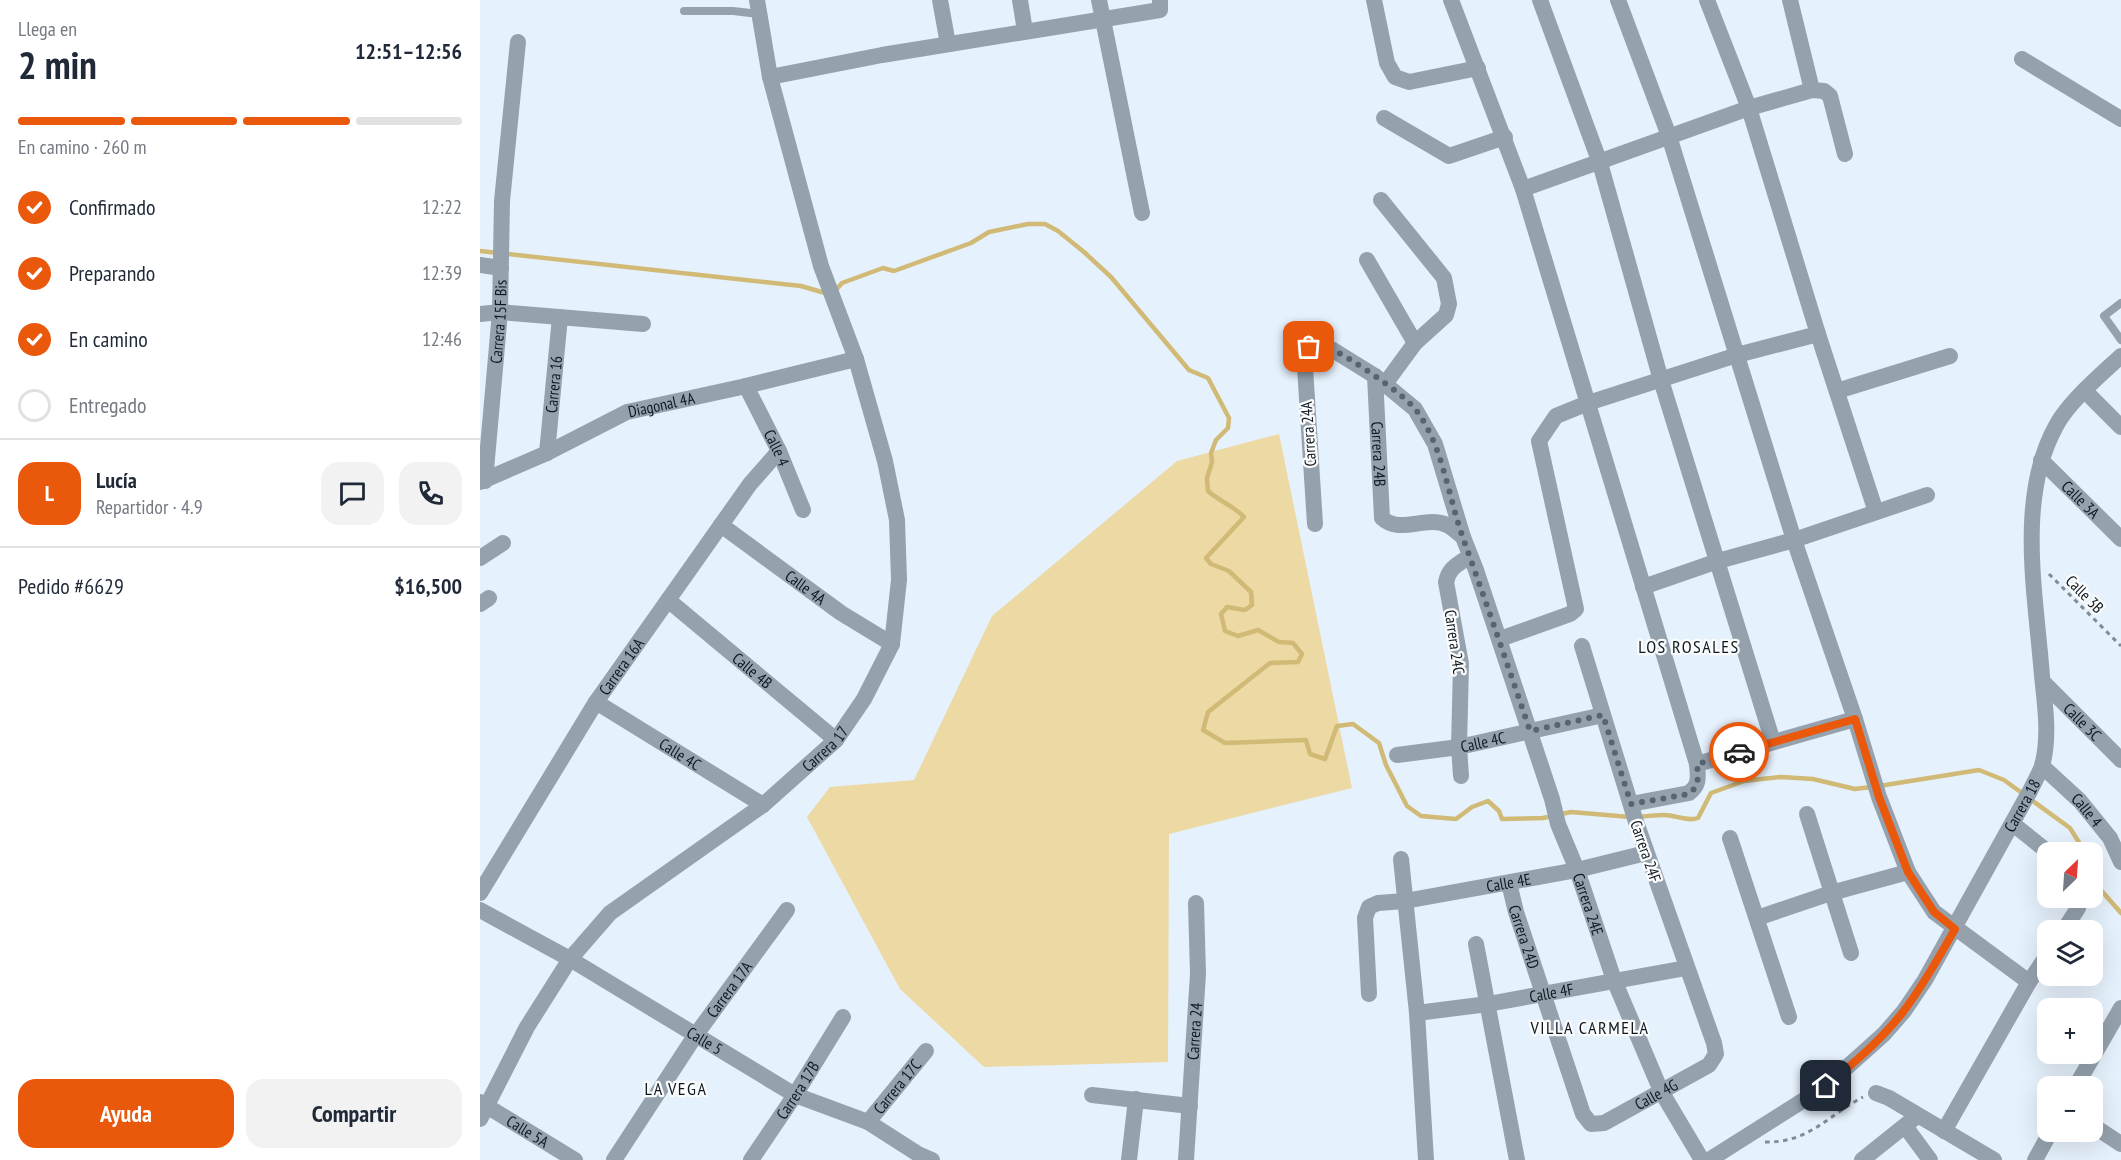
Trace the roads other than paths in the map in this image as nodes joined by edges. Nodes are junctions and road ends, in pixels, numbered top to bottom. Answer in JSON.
{"nodes":[{"id":1,"x":940,"y":0,"type":"edge"},
{"id":2,"x":1020,"y":0,"type":"edge"},
{"id":3,"x":1099,"y":0,"type":"edge"},
{"id":4,"x":1160,"y":0,"type":"edge"},
{"id":5,"x":1374,"y":0,"type":"edge"},
{"id":6,"x":1451,"y":0,"type":"edge"},
{"id":7,"x":1540,"y":0,"type":"edge"},
{"id":8,"x":1618,"y":0,"type":"edge"},
{"id":9,"x":1707,"y":0,"type":"edge"},
{"id":10,"x":1790,"y":0,"type":"edge"},
{"id":11,"x":758,"y":7,"type":"edge"},
{"id":12,"x":684,"y":11,"type":"dead end"},
{"id":13,"x":1102,"y":19,"type":"junction"},
{"id":14,"x":1025,"y":32,"type":"junction"},
{"id":15,"x":518,"y":42,"type":"dead end"},
{"id":16,"x":948,"y":44,"type":"junction"},
{"id":17,"x":2022,"y":59,"type":"dead end"},
{"id":18,"x":1478,"y":68,"type":"junction"},
{"id":19,"x":770,"y":77,"type":"junction"},
{"id":20,"x":1812,"y":90,"type":"junction"},
{"id":21,"x":1749,"y":108,"type":"junction"},
{"id":22,"x":1384,"y":118,"type":"dead end"},
{"id":23,"x":2121,"y":119,"type":"edge"},
{"id":24,"x":1669,"y":136,"type":"junction"},
{"id":25,"x":1504,"y":137,"type":"junction"},
{"id":26,"x":1845,"y":154,"type":"dead end"},
{"id":27,"x":1600,"y":163,"type":"junction"},
{"id":28,"x":1523,"y":189,"type":"junction"},
{"id":29,"x":1381,"y":200,"type":"dead end"},
{"id":30,"x":1142,"y":213,"type":"dead end"},
{"id":31,"x":502,"y":257,"type":"junction"},
{"id":32,"x":1367,"y":260,"type":"dead end"},
{"id":33,"x":480,"y":266,"type":"edge"},
{"id":34,"x":2121,"y":303,"type":"edge"},
{"id":35,"x":500,"y":312,"type":"junction"},
{"id":36,"x":480,"y":314,"type":"edge"},
{"id":37,"x":560,"y":317,"type":"junction"},
{"id":38,"x":643,"y":324,"type":"dead end"},
{"id":39,"x":1818,"y":334,"type":"junction"},
{"id":40,"x":2121,"y":340,"type":"edge"},
{"id":41,"x":1415,"y":343,"type":"junction"},
{"id":42,"x":1737,"y":356,"type":"junction"},
{"id":43,"x":1950,"y":356,"type":"dead end"},
{"id":44,"x":2121,"y":356,"type":"edge"},
{"id":45,"x":856,"y":359,"type":"junction"},
{"id":46,"x":1380,"y":380,"type":"junction"},
{"id":47,"x":1662,"y":380,"type":"junction"},
{"id":48,"x":746,"y":386,"type":"junction"},
{"id":49,"x":2085,"y":391,"type":"junction"},
{"id":50,"x":1837,"y":392,"type":"junction"},
{"id":51,"x":1588,"y":403,"type":"junction"},
{"id":52,"x":2121,"y":427,"type":"edge"},
{"id":53,"x":779,"y":451,"type":"junction"},
{"id":54,"x":547,"y":453,"type":"junction"},
{"id":55,"x":2041,"y":460,"type":"junction"},
{"id":56,"x":483,"y":482,"type":"edge"},
{"id":57,"x":1927,"y":495,"type":"dead end"},
{"id":58,"x":803,"y":510,"type":"dead end"},
{"id":59,"x":1876,"y":512,"type":"junction"},
{"id":60,"x":1315,"y":524,"type":"dead end"},
{"id":61,"x":721,"y":525,"type":"junction"},
{"id":62,"x":1462,"y":537,"type":"junction"},
{"id":63,"x":2121,"y":539,"type":"edge"},
{"id":64,"x":1794,"y":540,"type":"junction"},
{"id":65,"x":503,"y":543,"type":"dead end"},
{"id":66,"x":1470,"y":556,"type":"junction"},
{"id":67,"x":480,"y":558,"type":"edge"},
{"id":68,"x":1718,"y":561,"type":"junction"},
{"id":69,"x":1643,"y":587,"type":"junction"},
{"id":70,"x":668,"y":600,"type":"junction"},
{"id":71,"x":1500,"y":639,"type":"junction"},
{"id":72,"x":892,"y":644,"type":"junction"},
{"id":73,"x":1581,"y":646,"type":"dead end"},
{"id":74,"x":2043,"y":682,"type":"junction"},
{"id":75,"x":596,"y":702,"type":"junction"},
{"id":76,"x":1603,"y":715,"type":"junction"},
{"id":77,"x":1855,"y":719,"type":"junction"},
{"id":78,"x":1530,"y":731,"type":"junction"},
{"id":79,"x":836,"y":740,"type":"junction"},
{"id":80,"x":1773,"y":741,"type":"junction"},
{"id":81,"x":1459,"y":747,"type":"junction"},
{"id":82,"x":1397,"y":755,"type":"dead end"},
{"id":83,"x":2121,"y":760,"type":"edge"},
{"id":84,"x":1697,"y":764,"type":"junction"},
{"id":85,"x":2042,"y":766,"type":"junction"},
{"id":86,"x":1461,"y":776,"type":"dead end"},
{"id":87,"x":763,"y":805,"type":"junction"},
{"id":88,"x":1633,"y":811,"type":"junction"},
{"id":89,"x":1807,"y":814,"type":"dead end"},
{"id":90,"x":2016,"y":819,"type":"junction"},
{"id":91,"x":2115,"y":834,"type":"edge"},
{"id":92,"x":1730,"y":838,"type":"dead end"},
{"id":93,"x":2038,"y":842,"type":"edge"},
{"id":94,"x":1646,"y":853,"type":"junction"},
{"id":95,"x":1401,"y":859,"type":"dead end"},
{"id":96,"x":2121,"y":862,"type":"edge"},
{"id":97,"x":1577,"y":870,"type":"junction"},
{"id":98,"x":1908,"y":872,"type":"junction"},
{"id":99,"x":1509,"y":883,"type":"junction"},
{"id":100,"x":480,"y":893,"type":"edge"},
{"id":101,"x":1831,"y":893,"type":"junction"},
{"id":102,"x":1405,"y":901,"type":"junction"},
{"id":103,"x":1196,"y":903,"type":"dead end"},
{"id":104,"x":480,"y":910,"type":"edge"},
{"id":105,"x":786,"y":910,"type":"dead end"},
{"id":106,"x":1757,"y":918,"type":"junction"},
{"id":107,"x":1955,"y":929,"type":"junction"},
{"id":108,"x":1476,"y":944,"type":"dead end"},
{"id":109,"x":1851,"y":953,"type":"dead end"},
{"id":110,"x":570,"y":959,"type":"junction"},
{"id":111,"x":1686,"y":968,"type":"junction"},
{"id":112,"x":2037,"y":970,"type":"edge"},
{"id":113,"x":1614,"y":980,"type":"junction"},
{"id":114,"x":2029,"y":982,"type":"junction"},
{"id":115,"x":1369,"y":994,"type":"dead end"},
{"id":116,"x":1543,"y":994,"type":"junction"},
{"id":117,"x":1488,"y":1004,"type":"junction"},
{"id":118,"x":2121,"y":1008,"type":"edge"},
{"id":119,"x":1418,"y":1013,"type":"junction"},
{"id":120,"x":843,"y":1017,"type":"dead end"},
{"id":121,"x":1789,"y":1017,"type":"dead end"},
{"id":122,"x":695,"y":1036,"type":"junction"},
{"id":123,"x":926,"y":1051,"type":"dead end"},
{"id":124,"x":1716,"y":1054,"type":"joint"},
{"id":125,"x":2082,"y":1076,"type":"edge"},
{"id":126,"x":1661,"y":1091,"type":"junction"},
{"id":127,"x":1876,"y":1094,"type":"road end"},
{"id":128,"x":795,"y":1095,"type":"junction"},
{"id":129,"x":1092,"y":1095,"type":"dead end"},
{"id":130,"x":1136,"y":1099,"type":"junction"},
{"id":131,"x":1190,"y":1106,"type":"junction"},
{"id":132,"x":482,"y":1109,"type":"edge"},
{"id":133,"x":1911,"y":1121,"type":"junction"},
{"id":134,"x":868,"y":1122,"type":"junction"},
{"id":135,"x":1591,"y":1124,"type":"joint"},
{"id":136,"x":1944,"y":1131,"type":"junction"},
{"id":137,"x":2103,"y":1132,"type":"edge"},
{"id":138,"x":2044,"y":1142,"type":"edge"},
{"id":139,"x":2121,"y":1144,"type":"edge"},
{"id":140,"x":1709,"y":1159,"type":"edge"},
{"id":141,"x":575,"y":1160,"type":"edge"},
{"id":142,"x":614,"y":1160,"type":"edge"},
{"id":143,"x":751,"y":1160,"type":"edge"},
{"id":144,"x":932,"y":1160,"type":"edge"},
{"id":145,"x":1129,"y":1160,"type":"edge"},
{"id":146,"x":1186,"y":1160,"type":"edge"},
{"id":147,"x":1426,"y":1160,"type":"edge"},
{"id":148,"x":1517,"y":1160,"type":"edge"},
{"id":149,"x":1862,"y":1160,"type":"edge"},
{"id":150,"x":1929,"y":1160,"type":"edge"},
{"id":151,"x":1994,"y":1160,"type":"edge"},
{"id":152,"x":2034,"y":1160,"type":"edge"}],
"edges":[{"from":1,"to":16,"type":"street"},
{"from":2,"to":14,"type":"street"},
{"from":3,"to":13,"type":"street"},
{"from":4,"to":13,"type":"street"},
{"from":5,"to":18,"type":"street"},
{"from":6,"to":18,"type":"street"},
{"from":7,"to":27,"type":"street"},
{"from":8,"to":24,"type":"street"},
{"from":9,"to":21,"type":"street"},
{"from":10,"to":20,"type":"street"},
{"from":11,"to":12,"type":"lane"},
{"from":11,"to":19,"type":"street","name":"Carrera 17"},
{"from":13,"to":14,"type":"street"},
{"from":13,"to":30,"type":"street"},
{"from":14,"to":16,"type":"street"},
{"from":15,"to":31,"type":"street","name":"Carrera 15F Bis"},
{"from":16,"to":19,"type":"street"},
{"from":17,"to":23,"type":"street"},
{"from":18,"to":25,"type":"street"},
{"from":19,"to":45,"type":"street","name":"Carrera 17"},
{"from":20,"to":21,"type":"street"},
{"from":20,"to":26,"type":"street"},
{"from":21,"to":24,"type":"street"},
{"from":21,"to":39,"type":"street"},
{"from":22,"to":25,"type":"street"},
{"from":24,"to":27,"type":"street"},
{"from":24,"to":42,"type":"street"},
{"from":25,"to":28,"type":"street"},
{"from":27,"to":28,"type":"street"},
{"from":27,"to":47,"type":"street"},
{"from":28,"to":51,"type":"street"},
{"from":29,"to":41,"type":"street"},
{"from":31,"to":33,"type":"street"},
{"from":31,"to":35,"type":"street","name":"Carrera 15F Bis"},
{"from":32,"to":41,"type":"street"},
{"from":34,"to":40,"type":"lane"},
{"from":35,"to":36,"type":"street"},
{"from":35,"to":37,"type":"street"},
{"from":35,"to":56,"type":"street","name":"Carrera 15F Bis"},
{"from":37,"to":38,"type":"street"},
{"from":37,"to":54,"type":"street","name":"Carrera 16"},
{"from":39,"to":42,"type":"street"},
{"from":39,"to":50,"type":"street"},
{"from":41,"to":46,"type":"street"},
{"from":42,"to":47,"type":"street"},
{"from":42,"to":64,"type":"street"},
{"from":43,"to":50,"type":"street"},
{"from":44,"to":49,"type":"street","name":"Carrera 18"},
{"from":45,"to":48,"type":"street","name":"Diagonal 4A"},
{"from":45,"to":72,"type":"street","name":"Carrera 17"},
{"from":46,"to":60,"type":"street","name":"Carrera 24A"},
{"from":46,"to":62,"type":"street"},
{"from":46,"to":62,"type":"street","name":"Carrera 24B"},
{"from":47,"to":51,"type":"street"},
{"from":47,"to":68,"type":"street"},
{"from":48,"to":53,"type":"street","name":"Calle 4"},
{"from":48,"to":54,"type":"street","name":"Diagonal 4A"},
{"from":49,"to":52,"type":"street"},
{"from":49,"to":55,"type":"street","name":"Carrera 18"},
{"from":50,"to":59,"type":"street"},
{"from":51,"to":69,"type":"street"},
{"from":51,"to":71,"type":"street"},
{"from":53,"to":58,"type":"street","name":"Calle 4"},
{"from":53,"to":61,"type":"street","name":"Carrera 16A"},
{"from":54,"to":56,"type":"street","name":"Diagonal 4A"},
{"from":55,"to":63,"type":"street","name":"Calle 3A"},
{"from":55,"to":74,"type":"street","name":"Carrera 18"},
{"from":57,"to":59,"type":"street"},
{"from":59,"to":64,"type":"street"},
{"from":61,"to":70,"type":"street","name":"Carrera 16A"},
{"from":61,"to":72,"type":"street","name":"Calle 4A"},
{"from":62,"to":66,"type":"street"},
{"from":64,"to":68,"type":"street"},
{"from":64,"to":77,"type":"street"},
{"from":65,"to":67,"type":"street"},
{"from":66,"to":71,"type":"street"},
{"from":66,"to":81,"type":"street","name":"Carrera 24C"},
{"from":68,"to":69,"type":"street"},
{"from":68,"to":80,"type":"street"},
{"from":69,"to":84,"type":"street"},
{"from":70,"to":75,"type":"street","name":"Carrera 16A"},
{"from":70,"to":79,"type":"street","name":"Calle 4B"},
{"from":71,"to":78,"type":"street","name":"Carrera 24E"},
{"from":72,"to":79,"type":"street","name":"Carrera 17"},
{"from":73,"to":76,"type":"street","name":"Carrera 24F"},
{"from":74,"to":83,"type":"street","name":"Calle 3C"},
{"from":74,"to":85,"type":"street","name":"Carrera 18"},
{"from":75,"to":87,"type":"street","name":"Calle 4C"},
{"from":75,"to":100,"type":"street","name":"Carrera 16A"},
{"from":76,"to":78,"type":"street","name":"Calle 4C"},
{"from":76,"to":88,"type":"street","name":"Carrera 24F"},
{"from":77,"to":80,"type":"street"},
{"from":77,"to":98,"type":"street"},
{"from":78,"to":81,"type":"street","name":"Calle 4C"},
{"from":78,"to":97,"type":"street","name":"Carrera 24E"},
{"from":79,"to":87,"type":"street","name":"Carrera 17"},
{"from":80,"to":84,"type":"street"},
{"from":81,"to":82,"type":"street","name":"Calle 4C"},
{"from":81,"to":86,"type":"street","name":"Carrera 24C"},
{"from":84,"to":88,"type":"street"},
{"from":85,"to":90,"type":"street","name":"Carrera 18"},
{"from":85,"to":91,"type":"street","name":"Calle 4"},
{"from":87,"to":110,"type":"street","name":"Carrera 17"},
{"from":88,"to":94,"type":"street","name":"Carrera 24F"},
{"from":89,"to":101,"type":"street"},
{"from":90,"to":93,"type":"street"},
{"from":90,"to":107,"type":"street","name":"Carrera 18"},
{"from":91,"to":96,"type":"street","name":"Calle 4"},
{"from":92,"to":106,"type":"street"},
{"from":94,"to":97,"type":"street","name":"Calle 4E"},
{"from":94,"to":111,"type":"street","name":"Carrera 24F"},
{"from":95,"to":102,"type":"street"},
{"from":97,"to":99,"type":"street","name":"Calle 4E"},
{"from":97,"to":113,"type":"street","name":"Carrera 24E"},
{"from":98,"to":101,"type":"street"},
{"from":98,"to":107,"type":"street"},
{"from":99,"to":102,"type":"street","name":"Calle 4E"},
{"from":99,"to":116,"type":"street","name":"Carrera 24D"},
{"from":101,"to":106,"type":"street"},
{"from":101,"to":109,"type":"street"},
{"from":102,"to":115,"type":"street","name":"Calle 4E"},
{"from":102,"to":119,"type":"street"},
{"from":103,"to":131,"type":"street","name":"Carrera 24"},
{"from":104,"to":110,"type":"street","name":"Calle 5"},
{"from":105,"to":122,"type":"street","name":"Carrera 17A"},
{"from":106,"to":121,"type":"street"},
{"from":107,"to":114,"type":"street"},
{"from":107,"to":140,"type":"street","name":"Carrera 18"},
{"from":108,"to":117,"type":"street"},
{"from":110,"to":122,"type":"street","name":"Calle 5"},
{"from":110,"to":132,"type":"street","name":"Carrera 17"},
{"from":111,"to":113,"type":"street","name":"Calle 4F"},
{"from":111,"to":124,"type":"street","name":"Carrera 24F"},
{"from":112,"to":114,"type":"street"},
{"from":113,"to":116,"type":"street","name":"Calle 4F"},
{"from":113,"to":126,"type":"street","name":"Carrera 24E"},
{"from":114,"to":136,"type":"street"},
{"from":116,"to":117,"type":"street","name":"Calle 4F"},
{"from":116,"to":135,"type":"street","name":"Carrera 24D"},
{"from":117,"to":119,"type":"street","name":"Calle 4F"},
{"from":117,"to":148,"type":"street"},
{"from":118,"to":125,"type":"street"},
{"from":119,"to":147,"type":"street"},
{"from":120,"to":128,"type":"street","name":"Carrera 17B"},
{"from":122,"to":128,"type":"street","name":"Calle 5"},
{"from":122,"to":142,"type":"street","name":"Carrera 17A"},
{"from":123,"to":134,"type":"street","name":"Carrera 17C"},
{"from":124,"to":126,"type":"street","name":"Calle 4G"},
{"from":126,"to":135,"type":"street","name":"Calle 4G"},
{"from":126,"to":140,"type":"street","name":"Carrera 24E"},
{"from":127,"to":133,"type":"street"},
{"from":128,"to":134,"type":"street","name":"Calle 5"},
{"from":128,"to":143,"type":"street","name":"Carrera 17B"},
{"from":129,"to":130,"type":"street"},
{"from":130,"to":131,"type":"street"},
{"from":130,"to":145,"type":"street"},
{"from":131,"to":146,"type":"street","name":"Carrera 24"},
{"from":132,"to":141,"type":"street","name":"Calle 5A"},
{"from":133,"to":136,"type":"street"},
{"from":133,"to":149,"type":"street"},
{"from":133,"to":150,"type":"street"},
{"from":134,"to":144,"type":"street","name":"Calle 5"},
{"from":136,"to":151,"type":"street"},
{"from":137,"to":139,"type":"street"},
{"from":138,"to":152,"type":"street"}]}
